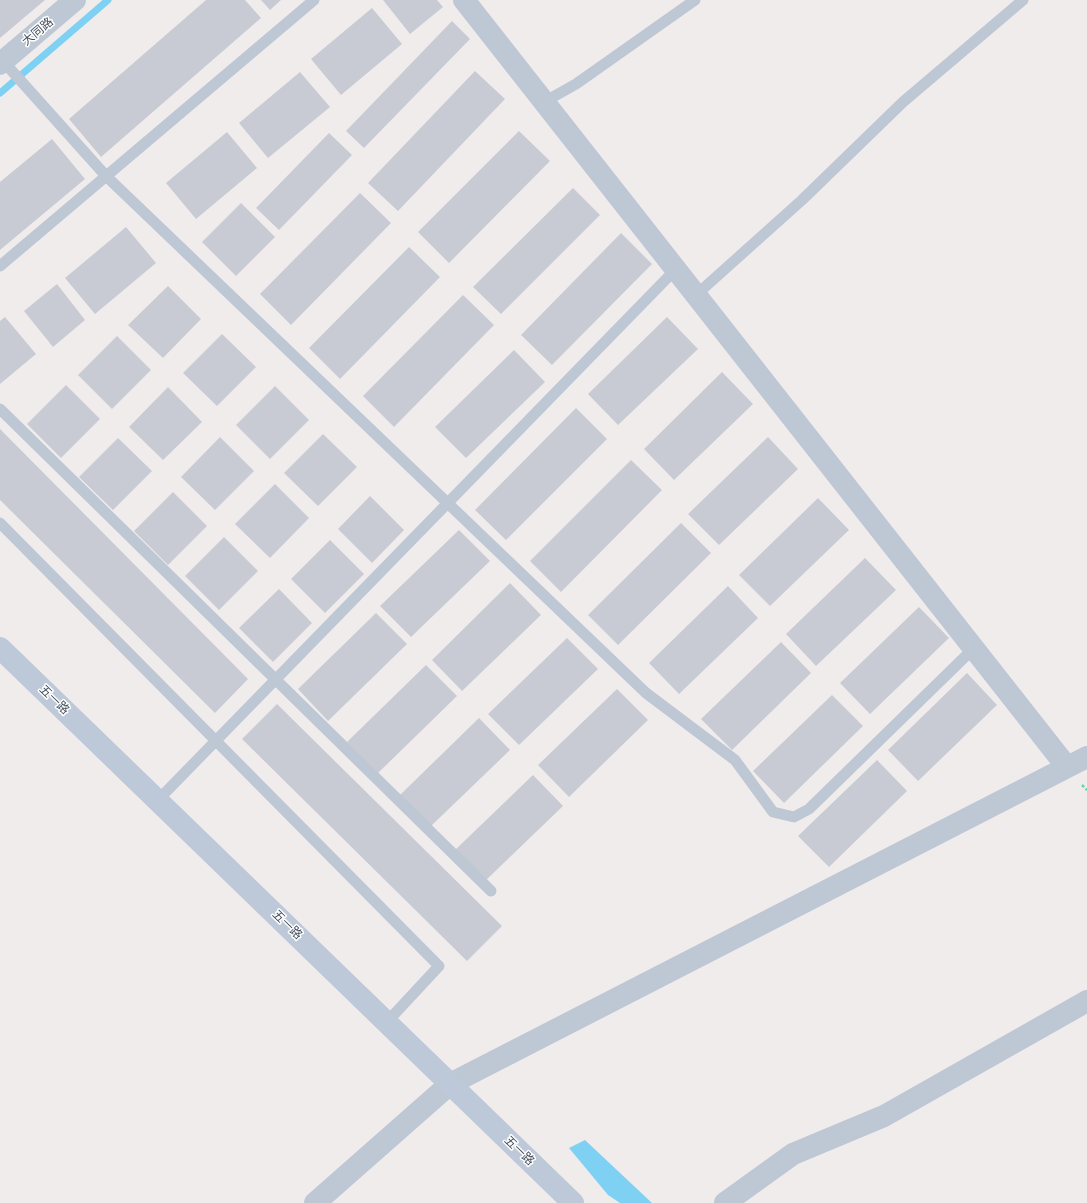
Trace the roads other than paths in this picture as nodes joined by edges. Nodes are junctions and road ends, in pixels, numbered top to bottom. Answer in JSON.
{"nodes":[{"id":1,"x":75,"y":0,"type":"edge"},
{"id":2,"x":314,"y":0,"type":"edge"},
{"id":3,"x":464,"y":0,"type":"edge"},
{"id":4,"x":695,"y":0,"type":"edge"},
{"id":5,"x":1023,"y":0,"type":"edge"},
{"id":6,"x":5,"y":65,"type":"edge"},
{"id":7,"x":544,"y":102,"type":"junction"},
{"id":8,"x":106,"y":176,"type":"junction"},
{"id":9,"x":0,"y":266,"type":"edge"},
{"id":10,"x":676,"y":270,"type":"junction"},
{"id":11,"x":696,"y":294,"type":"junction"},
{"id":12,"x":0,"y":409,"type":"edge"},
{"id":13,"x":448,"y":503,"type":"junction"},
{"id":14,"x":0,"y":523,"type":"edge"},
{"id":15,"x":0,"y":648,"type":"edge"},
{"id":16,"x":974,"y":648,"type":"junction"},
{"id":17,"x":276,"y":680,"type":"junction"},
{"id":18,"x":216,"y":741,"type":"junction"},
{"id":19,"x":1087,"y":757,"type":"edge"},
{"id":20,"x":1067,"y":767,"type":"junction"},
{"id":21,"x":158,"y":800,"type":"junction"},
{"id":22,"x":491,"y":891,"type":"dead end"},
{"id":23,"x":1087,"y":1001,"type":"edge"},
{"id":24,"x":387,"y":1022,"type":"junction"},
{"id":25,"x":450,"y":1084,"type":"junction"},
{"id":26,"x":315,"y":1203,"type":"edge"},
{"id":27,"x":573,"y":1203,"type":"edge"},
{"id":28,"x":725,"y":1203,"type":"edge"}],
"edges":[{"from":1,"to":6,"type":"street","name":"大同路"},
{"from":2,"to":8,"type":"lane"},
{"from":3,"to":7,"type":"street"},
{"from":4,"to":7,"type":"lane"},
{"from":5,"to":11,"type":"lane"},
{"from":6,"to":8,"type":"lane"},
{"from":7,"to":10,"type":"street"},
{"from":8,"to":9,"type":"lane"},
{"from":8,"to":13,"type":"lane"},
{"from":10,"to":11,"type":"street"},
{"from":10,"to":13,"type":"lane"},
{"from":11,"to":16,"type":"street"},
{"from":12,"to":17,"type":"lane"},
{"from":13,"to":16,"type":"lane"},
{"from":13,"to":17,"type":"lane"},
{"from":14,"to":18,"type":"lane"},
{"from":15,"to":21,"type":"street","name":"五一路"},
{"from":16,"to":20,"type":"street"},
{"from":17,"to":18,"type":"lane"},
{"from":17,"to":22,"type":"lane"},
{"from":18,"to":21,"type":"lane"},
{"from":18,"to":24,"type":"lane"},
{"from":19,"to":20,"type":"street"},
{"from":20,"to":25,"type":"street"},
{"from":21,"to":24,"type":"street","name":"五一路"},
{"from":23,"to":28,"type":"street"},
{"from":24,"to":25,"type":"street","name":"五一路"},
{"from":25,"to":26,"type":"street"},
{"from":25,"to":27,"type":"street","name":"五一路"}]}
